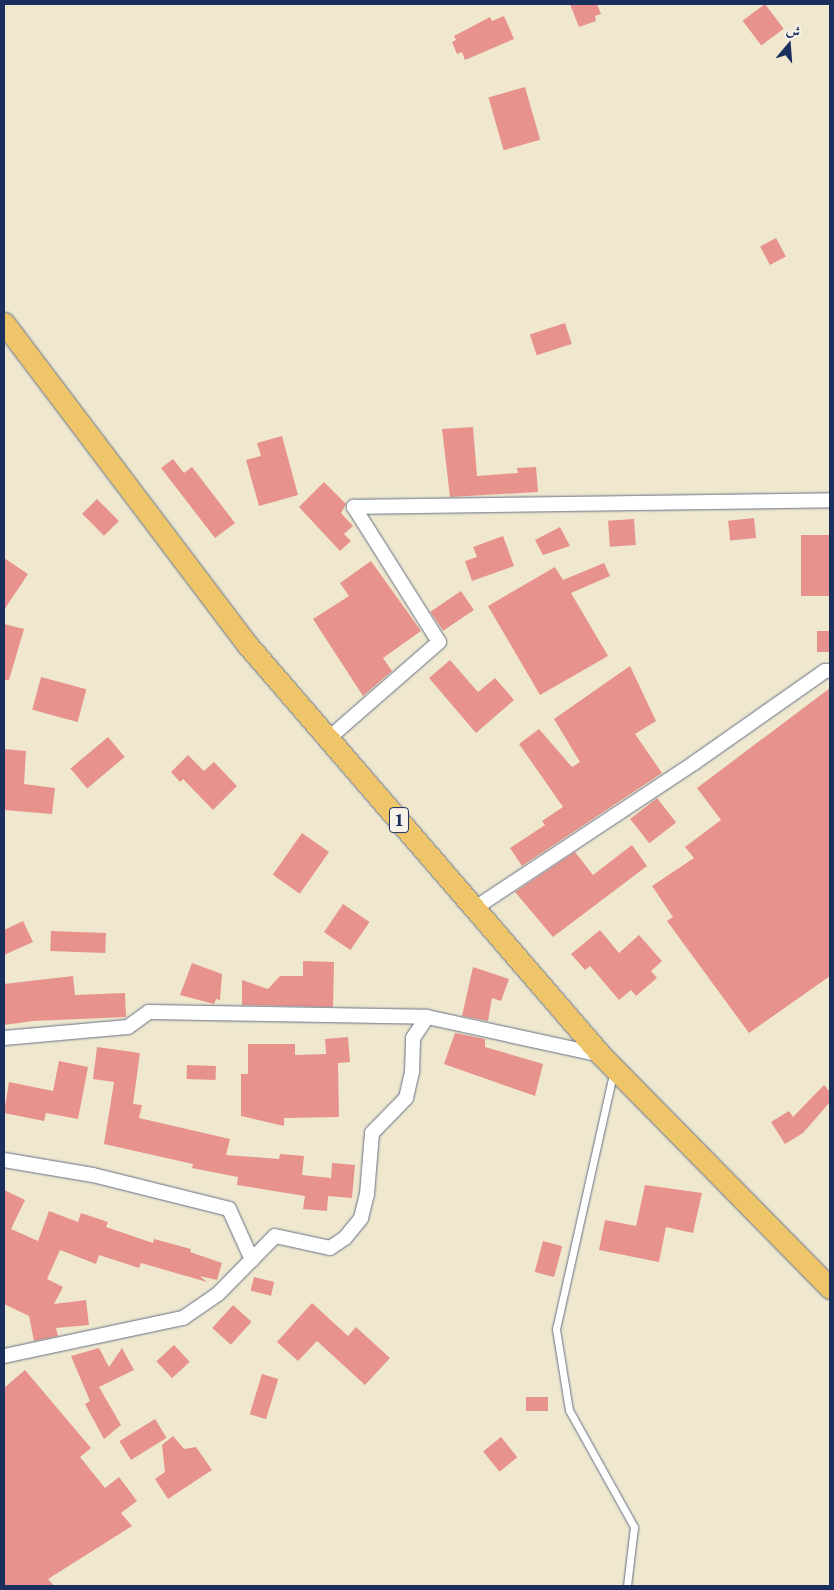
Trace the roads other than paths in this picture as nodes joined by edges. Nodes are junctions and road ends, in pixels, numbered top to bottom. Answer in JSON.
{"nodes":[{"id":1,"x":4,"y":323,"type":"edge"},
{"id":2,"x":830,"y":500,"type":"edge"},
{"id":3,"x":830,"y":670,"type":"edge"},
{"id":4,"x":329,"y":738,"type":"junction"},
{"id":5,"x":475,"y":908,"type":"junction"},
{"id":6,"x":427,"y":1017,"type":"junction"},
{"id":7,"x":4,"y":1038,"type":"edge"},
{"id":8,"x":608,"y":1062,"type":"junction"},
{"id":9,"x":4,"y":1160,"type":"edge"},
{"id":10,"x":252,"y":1260,"type":"junction"},
{"id":11,"x":830,"y":1288,"type":"edge"},
{"id":12,"x":4,"y":1356,"type":"edge"},
{"id":13,"x":627,"y":1586,"type":"edge"}],
"edges":[{"from":1,"to":4,"type":"main road","number":"1"},
{"from":2,"to":4,"type":"street"},
{"from":3,"to":5,"type":"street"},
{"from":4,"to":5,"type":"main road","number":"1"},
{"from":5,"to":8,"type":"main road","number":"1"},
{"from":6,"to":7,"type":"street"},
{"from":6,"to":8,"type":"street"},
{"from":6,"to":10,"type":"street"},
{"from":8,"to":11,"type":"main road","number":"1"},
{"from":8,"to":13,"type":"lane"},
{"from":9,"to":10,"type":"street"},
{"from":10,"to":12,"type":"street"}]}
